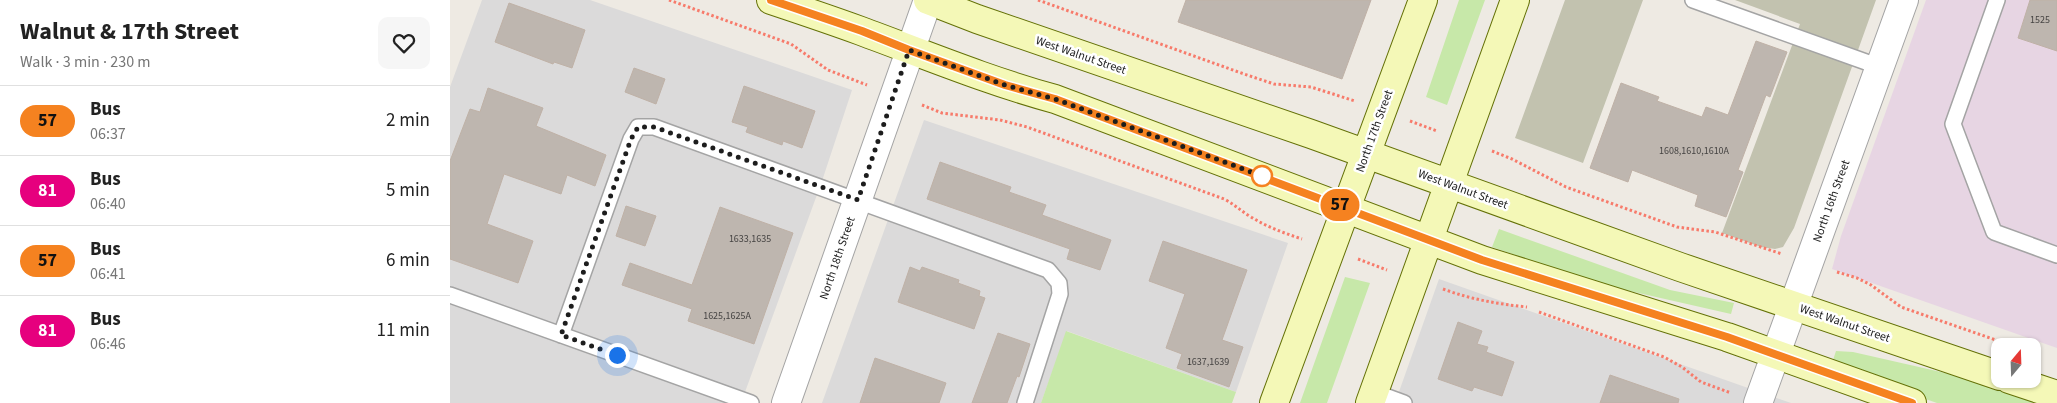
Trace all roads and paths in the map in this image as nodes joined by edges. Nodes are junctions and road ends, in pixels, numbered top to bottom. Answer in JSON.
{"nodes":[{"id":1,"x":669,"y":0,"type":"edge"},
{"id":2,"x":771,"y":0,"type":"edge"},
{"id":3,"x":928,"y":0,"type":"edge"},
{"id":4,"x":1038,"y":0,"type":"edge"},
{"id":5,"x":1423,"y":0,"type":"edge"},
{"id":6,"x":1515,"y":0,"type":"edge"},
{"id":7,"x":1693,"y":0,"type":"edge"},
{"id":8,"x":1904,"y":0,"type":"edge"},
{"id":9,"x":1997,"y":0,"type":"edge"},
{"id":10,"x":909,"y":50,"type":"junction"},
{"id":11,"x":1880,"y":67,"type":"junction"},
{"id":12,"x":869,"y":86,"type":"dead end"},
{"id":13,"x":918,"y":104,"type":"dead end"},
{"id":14,"x":1382,"y":111,"type":"junction"},
{"id":15,"x":1464,"y":141,"type":"junction"},
{"id":16,"x":1366,"y":154,"type":"junction"},
{"id":17,"x":1449,"y":183,"type":"junction"},
{"id":18,"x":858,"y":200,"type":"junction"},
{"id":19,"x":1346,"y":208,"type":"junction"},
{"id":20,"x":1429,"y":239,"type":"junction"},
{"id":21,"x":1331,"y":250,"type":"junction"},
{"id":22,"x":1784,"y":255,"type":"dead end"},
{"id":23,"x":2057,"y":255,"type":"edge"},
{"id":24,"x":1832,"y":271,"type":"dead end"},
{"id":25,"x":1414,"y":280,"type":"junction"},
{"id":26,"x":450,"y":295,"type":"edge"},
{"id":27,"x":1794,"y":306,"type":"junction"},
{"id":28,"x":561,"y":335,"type":"junction"},
{"id":29,"x":1991,"y":338,"type":"edge"},
{"id":30,"x":1777,"y":355,"type":"junction"},
{"id":31,"x":1991,"y":373,"type":"edge"},
{"id":32,"x":2036,"y":388,"type":"edge"},
{"id":33,"x":2057,"y":395,"type":"edge"},
{"id":34,"x":1372,"y":398,"type":"edge"},
{"id":35,"x":1746,"y":398,"type":"edge"},
{"id":36,"x":751,"y":403,"type":"edge"},
{"id":37,"x":786,"y":403,"type":"edge"},
{"id":38,"x":1025,"y":403,"type":"edge"},
{"id":39,"x":1274,"y":403,"type":"edge"},
{"id":40,"x":1404,"y":403,"type":"edge"},
{"id":41,"x":1912,"y":403,"type":"edge"}],
"edges":[{"from":1,"to":12,"type":"path"},
{"from":2,"to":10,"type":"main road"},
{"from":3,"to":10,"type":"street","name":"North 18th Street"},
{"from":3,"to":16,"type":"main road","name":"West Walnut Street"},
{"from":4,"to":14,"type":"path"},
{"from":5,"to":14,"type":"main road","name":"North 17th Street"},
{"from":6,"to":15,"type":"main road"},
{"from":7,"to":11,"type":"lane"},
{"from":8,"to":11,"type":"street","name":"North 16th Street"},
{"from":9,"to":23,"type":"lane"},
{"from":10,"to":18,"type":"street","name":"North 18th Street"},
{"from":10,"to":19,"type":"main road"},
{"from":11,"to":27,"type":"street","name":"North 16th Street"},
{"from":13,"to":21,"type":"path"},
{"from":14,"to":15,"type":"path"},
{"from":14,"to":16,"type":"main road","name":"North 17th Street"},
{"from":15,"to":17,"type":"main road"},
{"from":15,"to":22,"type":"path"},
{"from":16,"to":17,"type":"main road","name":"West Walnut Street"},
{"from":16,"to":19,"type":"main road","name":"North 17th Street"},
{"from":17,"to":20,"type":"main road"},
{"from":17,"to":27,"type":"main road","name":"West Walnut Street"},
{"from":18,"to":28,"type":"lane"},
{"from":18,"to":37,"type":"street","name":"North 18th Street"},
{"from":18,"to":38,"type":"lane"},
{"from":19,"to":20,"type":"main road"},
{"from":19,"to":21,"type":"main road","name":"North 17th Street"},
{"from":20,"to":25,"type":"main road"},
{"from":20,"to":30,"type":"main road"},
{"from":21,"to":25,"type":"path"},
{"from":21,"to":39,"type":"main road","name":"North 17th Street"},
{"from":24,"to":29,"type":"path"},
{"from":25,"to":34,"type":"main road"},
{"from":25,"to":35,"type":"path"},
{"from":26,"to":28,"type":"lane"},
{"from":27,"to":30,"type":"street","name":"North 16th Street"},
{"from":27,"to":31,"type":"main road","name":"West Walnut Street"},
{"from":28,"to":36,"type":"lane"},
{"from":30,"to":35,"type":"street","name":"North 16th Street"},
{"from":30,"to":41,"type":"main road"},
{"from":32,"to":33,"type":"main road"},
{"from":34,"to":40,"type":"lane"}]}
